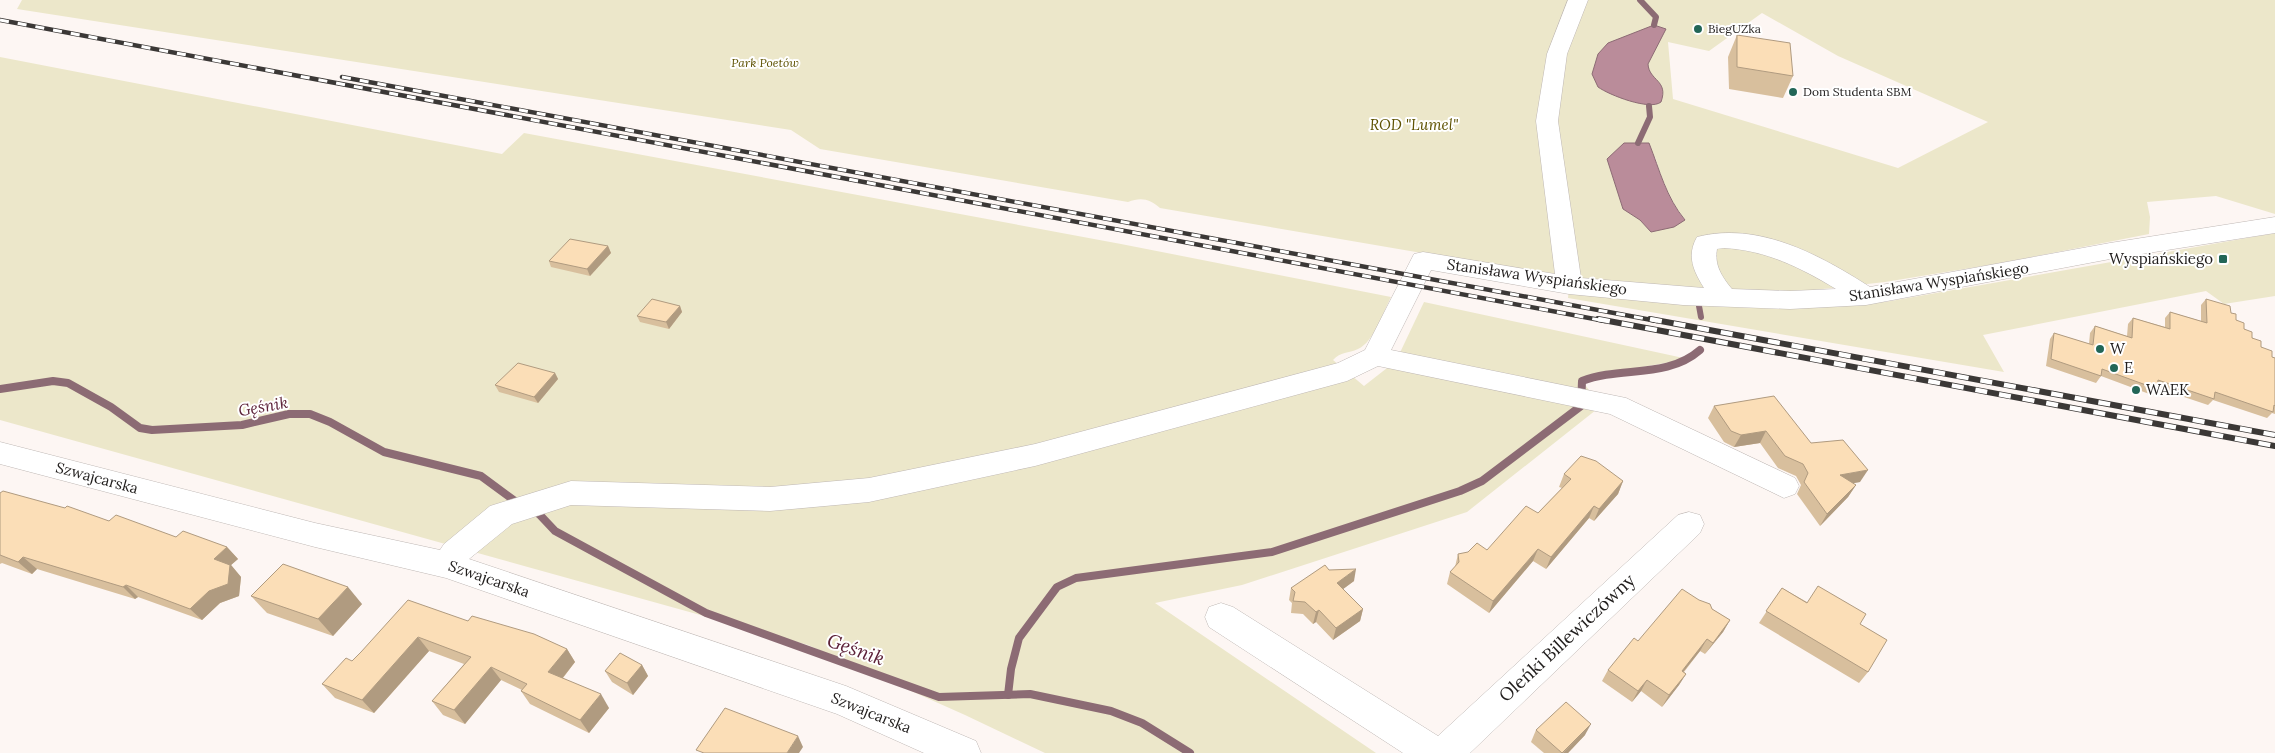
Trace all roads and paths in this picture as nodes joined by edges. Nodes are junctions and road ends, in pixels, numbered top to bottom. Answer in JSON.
{"nodes":[{"id":1,"x":1578,"y":0,"type":"edge"},
{"id":2,"x":2275,"y":225,"type":"edge"},
{"id":3,"x":1569,"y":284,"type":"junction"},
{"id":4,"x":1866,"y":296,"type":"junction"},
{"id":5,"x":1724,"y":297,"type":"junction"},
{"id":6,"x":1375,"y":356,"type":"junction"},
{"id":7,"x":0,"y":453,"type":"edge"},
{"id":8,"x":1784,"y":486,"type":"dead end"},
{"id":9,"x":1689,"y":524,"type":"dead end"},
{"id":10,"x":447,"y":564,"type":"junction"},
{"id":11,"x":1221,"y":617,"type":"dead end"},
{"id":12,"x":963,"y":753,"type":"edge"},
{"id":13,"x":1434,"y":753,"type":"edge"},
{"id":14,"x":1445,"y":753,"type":"edge"}],
"edges":[{"from":1,"to":3,"type":"street"},
{"from":2,"to":4,"type":"street","name":"Stanisława Wyspiańskiego"},
{"from":3,"to":5,"type":"street","name":"Stanisława Wyspiańskiego"},
{"from":3,"to":6,"type":"street","name":"Stanisława Wyspiańskiego"},
{"from":4,"to":5,"type":"street","name":"Stanisława Wyspiańskiego"},
{"from":4,"to":5,"type":"street"},
{"from":6,"to":8,"type":"street"},
{"from":6,"to":10,"type":"street"},
{"from":7,"to":10,"type":"street","name":"Szwajcarska"},
{"from":9,"to":14,"type":"street","name":"Oleńki Billewiczówny"},
{"from":10,"to":12,"type":"street","name":"Szwajcarska"},
{"from":11,"to":13,"type":"street"}]}
